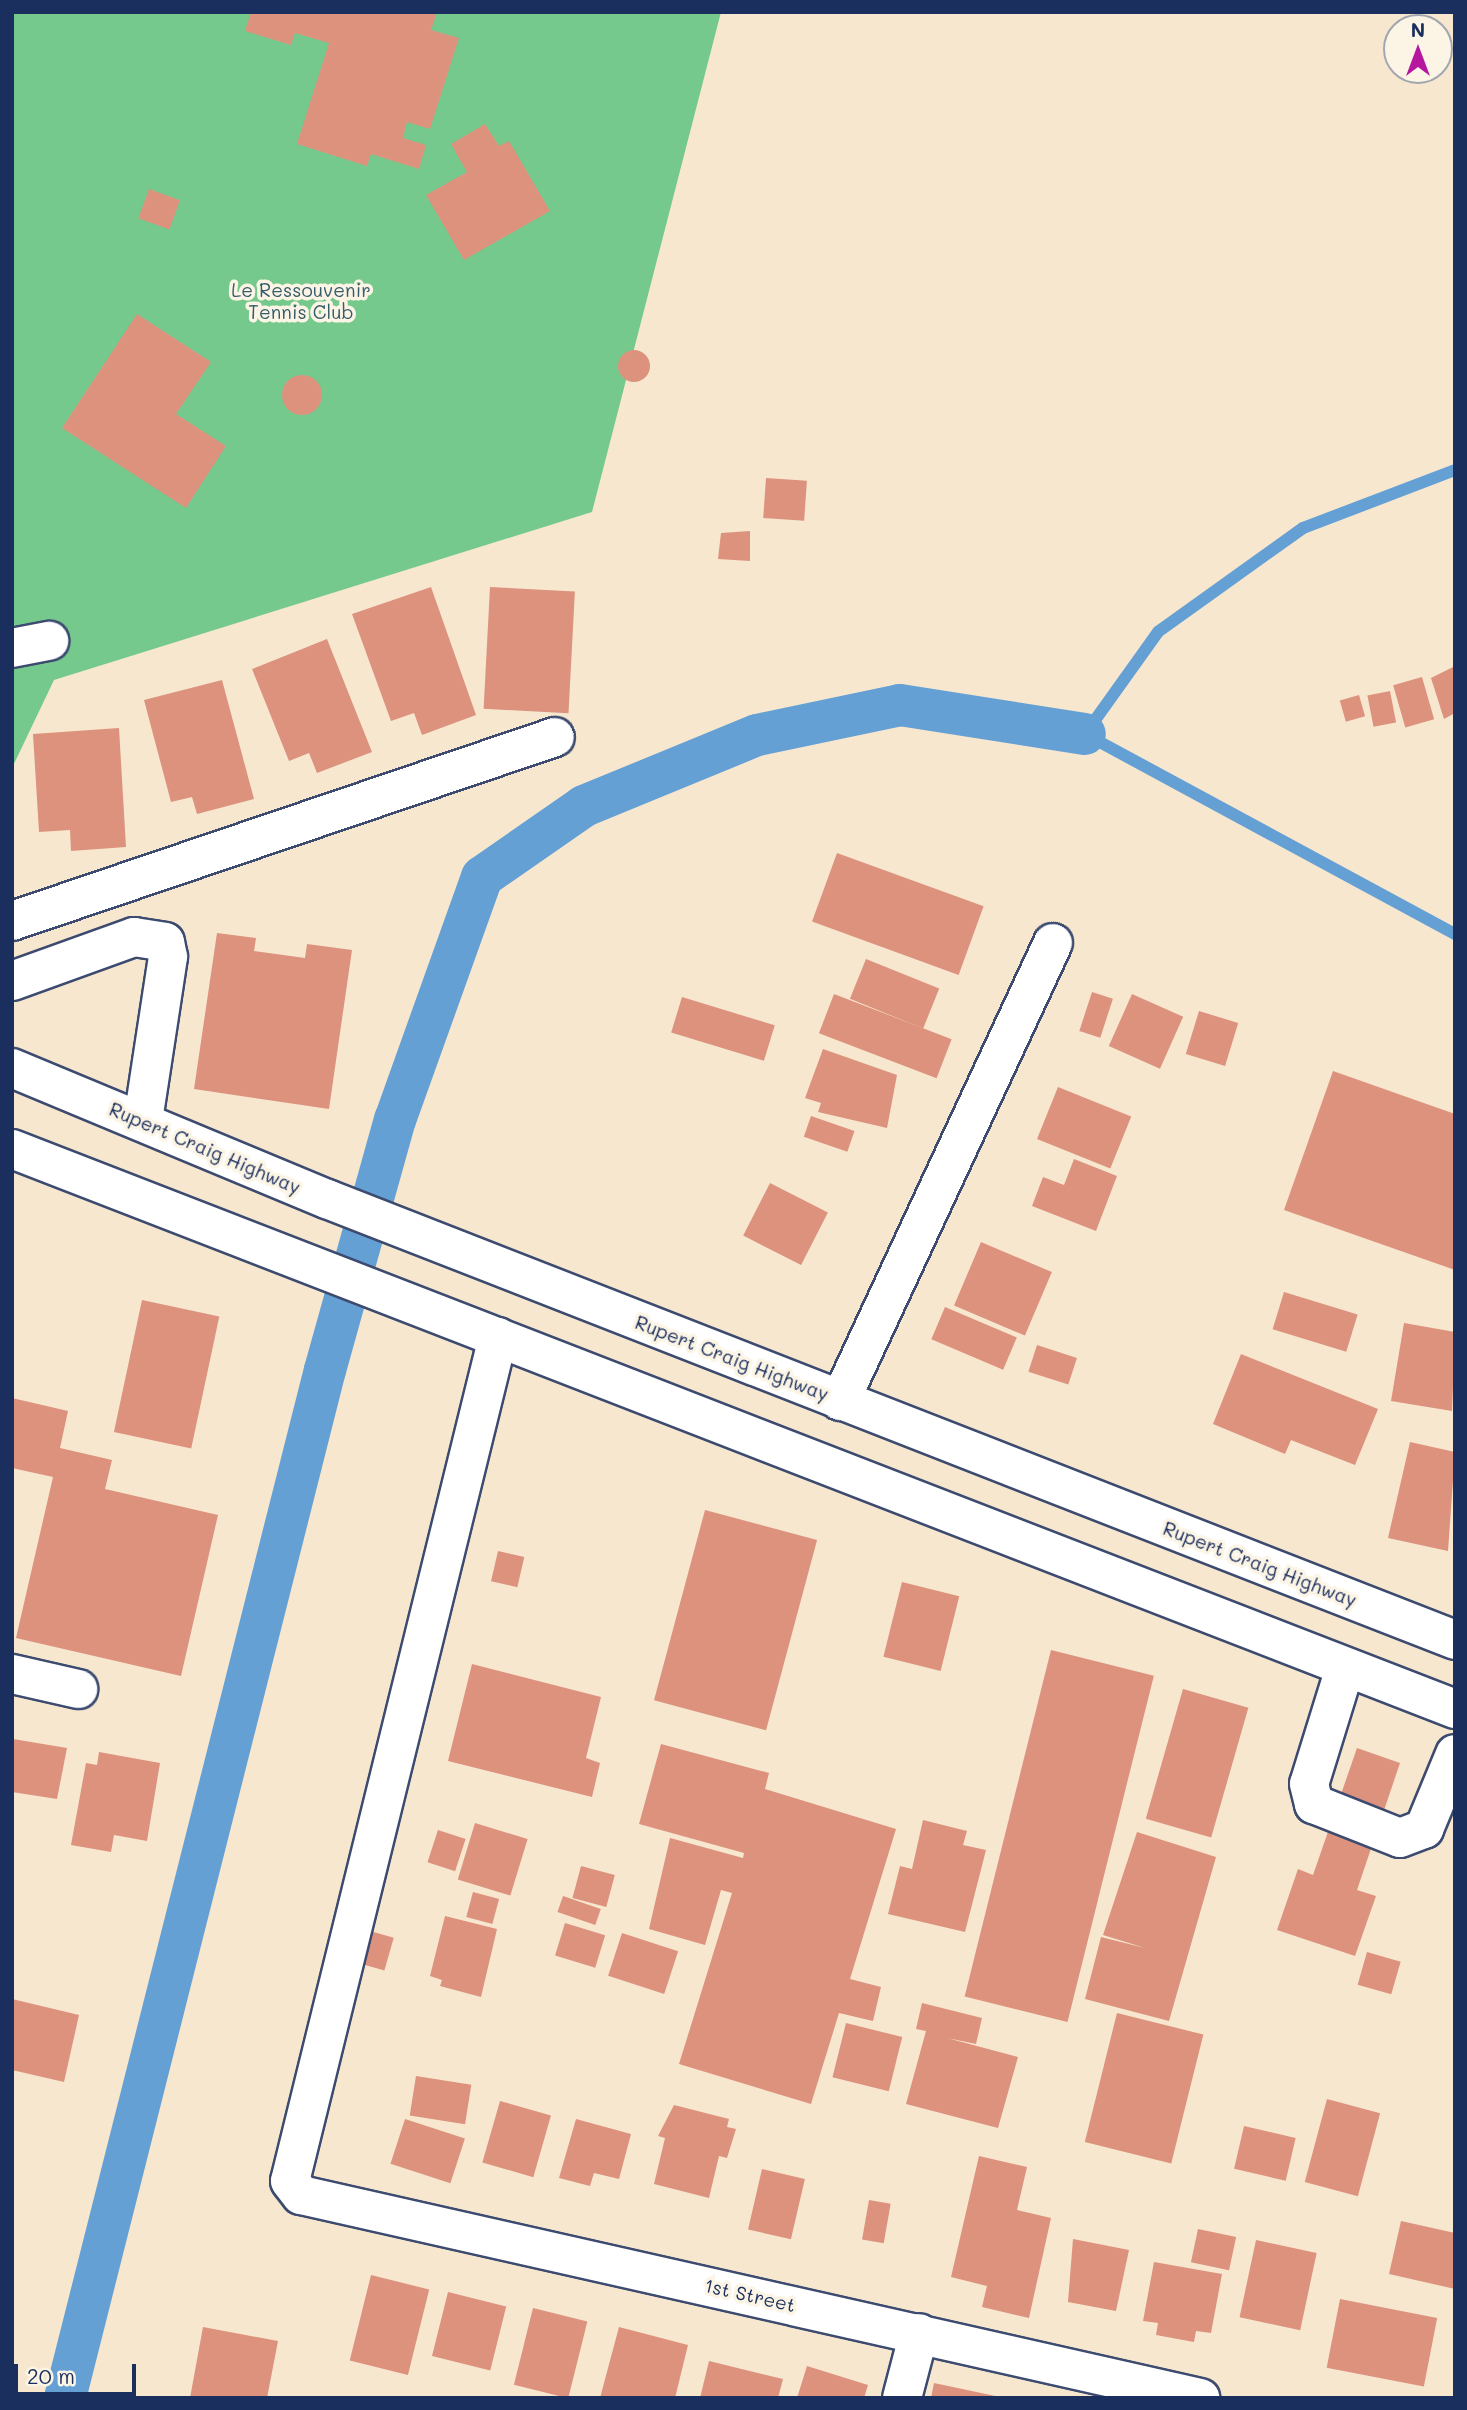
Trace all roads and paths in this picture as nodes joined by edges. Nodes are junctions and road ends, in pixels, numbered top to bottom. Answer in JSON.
{"nodes":[{"id":1,"x":555,"y":737,"type":"dead end"},
{"id":2,"x":12,"y":921,"type":"edge"},
{"id":3,"x":1053,"y":943,"type":"dead end"},
{"id":4,"x":12,"y":981,"type":"edge"},
{"id":5,"x":12,"y":1068,"type":"edge"},
{"id":6,"x":143,"y":1120,"type":"junction"},
{"id":7,"x":12,"y":1149,"type":"edge"},
{"id":8,"x":498,"y":1337,"type":"junction"},
{"id":9,"x":840,"y":1401,"type":"junction"},
{"id":10,"x":1455,"y":1640,"type":"edge"},
{"id":11,"x":1345,"y":1668,"type":"junction"},
{"id":12,"x":12,"y":1674,"type":"edge"},
{"id":13,"x":78,"y":1689,"type":"dead end"},
{"id":14,"x":1455,"y":1709,"type":"edge"},
{"id":15,"x":1455,"y":1754,"type":"edge"},
{"id":16,"x":919,"y":2333,"type":"junction"},
{"id":17,"x":902,"y":2398,"type":"edge"},
{"id":18,"x":1200,"y":2398,"type":"edge"}],
"edges":[{"from":1,"to":2,"type":"main road"},
{"from":3,"to":9,"type":"main road"},
{"from":4,"to":6,"type":"main road"},
{"from":5,"to":6,"type":"main road","name":"Rupert Craig Highway"},
{"from":6,"to":9,"type":"main road","name":"Rupert Craig Highway"},
{"from":7,"to":8,"type":"main road"},
{"from":8,"to":11,"type":"main road"},
{"from":8,"to":16,"type":"main road","name":"1st Street"},
{"from":9,"to":10,"type":"main road","name":"Rupert Craig Highway"},
{"from":11,"to":14,"type":"main road"},
{"from":11,"to":15,"type":"main road"},
{"from":12,"to":13,"type":"main road"},
{"from":16,"to":17,"type":"main road"},
{"from":16,"to":18,"type":"main road","name":"1st Street"}]}
